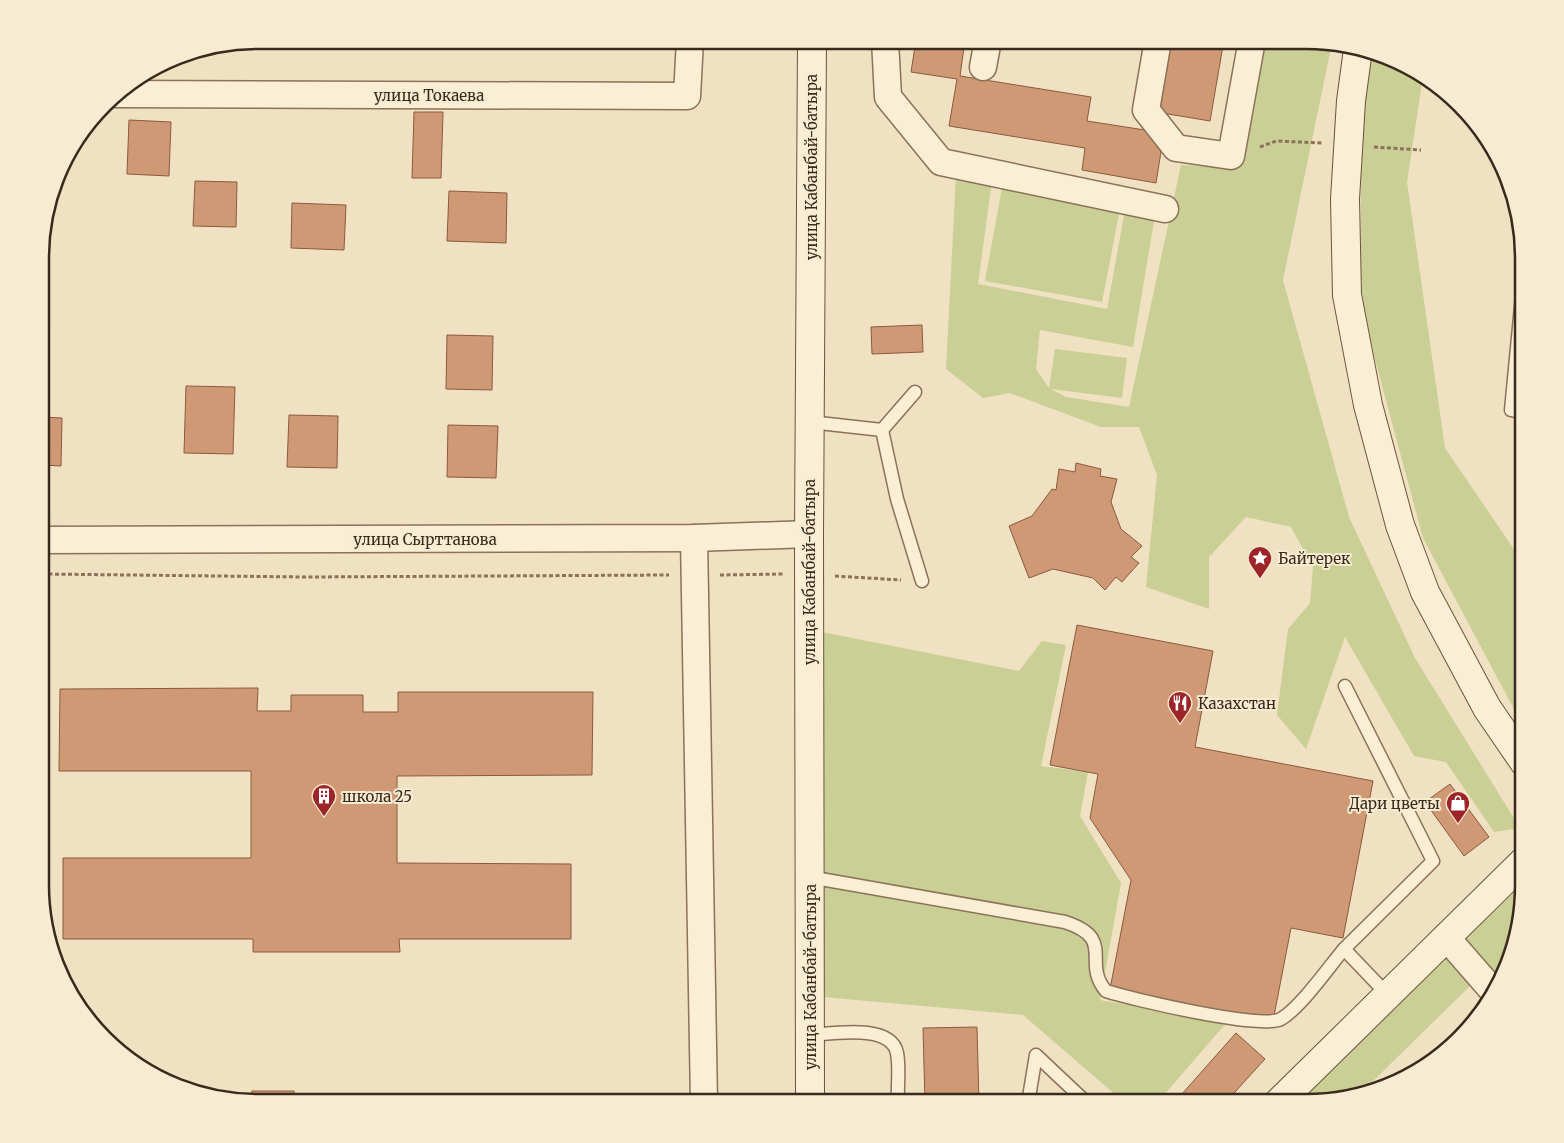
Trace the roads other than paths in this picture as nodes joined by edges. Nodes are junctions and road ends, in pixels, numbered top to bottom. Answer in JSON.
{"nodes":[{"id":1,"x":690,"y":49,"type":"edge"},
{"id":2,"x":812,"y":49,"type":"edge"},
{"id":3,"x":885,"y":49,"type":"edge"},
{"id":4,"x":986,"y":49,"type":"edge"},
{"id":5,"x":1156,"y":49,"type":"edge"},
{"id":6,"x":1250,"y":49,"type":"edge"},
{"id":7,"x":1358,"y":56,"type":"edge"},
{"id":8,"x":983,"y":66,"type":"dead end"},
{"id":9,"x":128,"y":94,"type":"edge"},
{"id":10,"x":1164,"y":209,"type":"dead end"},
{"id":11,"x":1515,"y":368,"type":"edge"},
{"id":12,"x":915,"y":392,"type":"dead end"},
{"id":13,"x":1515,"y":411,"type":"edge"},
{"id":14,"x":810,"y":422,"type":"junction"},
{"id":15,"x":882,"y":430,"type":"junction"},
{"id":16,"x":809,"y":534,"type":"junction"},
{"id":17,"x":694,"y":538,"type":"junction"},
{"id":18,"x":49,"y":540,"type":"edge"},
{"id":19,"x":922,"y":582,"type":"road end"},
{"id":20,"x":1345,"y":686,"type":"dead end"},
{"id":21,"x":1515,"y":749,"type":"edge"},
{"id":22,"x":1515,"y":870,"type":"edge"},
{"id":23,"x":809,"y":877,"type":"junction"},
{"id":24,"x":1446,"y":937,"type":"junction"},
{"id":25,"x":1344,"y":949,"type":"junction"},
{"id":26,"x":1489,"y":986,"type":"edge"},
{"id":27,"x":1388,"y":995,"type":"junction"},
{"id":28,"x":810,"y":1035,"type":"junction"},
{"id":29,"x":704,"y":1094,"type":"edge"},
{"id":30,"x":810,"y":1094,"type":"edge"},
{"id":31,"x":898,"y":1094,"type":"edge"},
{"id":32,"x":1030,"y":1094,"type":"edge"},
{"id":33,"x":1077,"y":1094,"type":"edge"},
{"id":34,"x":1287,"y":1094,"type":"edge"}],
"edges":[{"from":1,"to":9,"type":"street","name":"улица Токаева"},
{"from":2,"to":14,"type":"main road","name":"улица Кабанбай-батыра"},
{"from":3,"to":10,"type":"street"},
{"from":4,"to":8,"type":"street"},
{"from":5,"to":6,"type":"street"},
{"from":7,"to":21,"type":"main road"},
{"from":11,"to":13,"type":"lane"},
{"from":12,"to":15,"type":"lane"},
{"from":14,"to":15,"type":"lane"},
{"from":14,"to":16,"type":"main road","name":"улица Кабанбай-батыра"},
{"from":15,"to":19,"type":"lane"},
{"from":16,"to":17,"type":"street","name":"улица Сырттанова"},
{"from":16,"to":23,"type":"main road","name":"улица Кабанбай-батыра"},
{"from":17,"to":18,"type":"street","name":"улица Сырттанова"},
{"from":17,"to":29,"type":"street"},
{"from":20,"to":25,"type":"lane"},
{"from":22,"to":24,"type":"main road"},
{"from":23,"to":25,"type":"lane"},
{"from":23,"to":28,"type":"main road","name":"улица Кабанбай-батыра"},
{"from":24,"to":26,"type":"street"},
{"from":24,"to":27,"type":"main road"},
{"from":25,"to":27,"type":"lane"},
{"from":27,"to":34,"type":"main road"},
{"from":28,"to":30,"type":"main road","name":"улица Кабанбай-батыра"},
{"from":28,"to":31,"type":"lane"},
{"from":32,"to":33,"type":"lane"}]}
